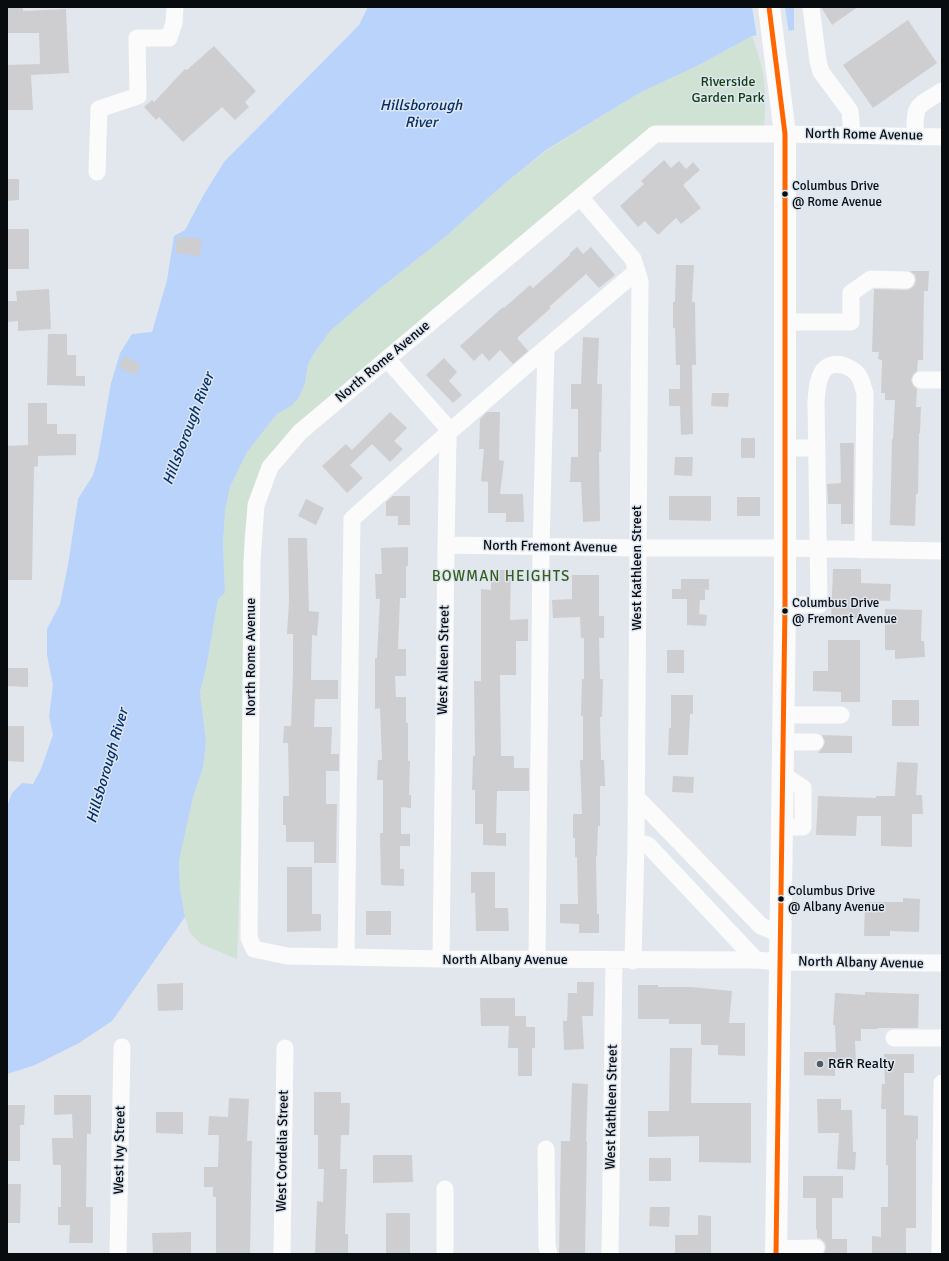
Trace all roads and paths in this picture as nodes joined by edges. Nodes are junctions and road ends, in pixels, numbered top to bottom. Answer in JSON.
{"nodes":[{"id":1,"x":175,"y":7,"type":"edge"},
{"id":2,"x":769,"y":7,"type":"edge"},
{"id":3,"x":811,"y":7,"type":"edge"},
{"id":4,"x":942,"y":91,"type":"edge"},
{"id":5,"x":785,"y":134,"type":"junction"},
{"id":6,"x":852,"y":135,"type":"junction"},
{"id":7,"x":915,"y":136,"type":"junction"},
{"id":8,"x":942,"y":137,"type":"edge"},
{"id":9,"x":97,"y":172,"type":"dead end"},
{"id":10,"x":580,"y":197,"type":"junction"},
{"id":11,"x":637,"y":271,"type":"junction"},
{"id":12,"x":906,"y":280,"type":"dead end"},
{"id":13,"x":786,"y":322,"type":"junction"},
{"id":14,"x":546,"y":348,"type":"junction"},
{"id":15,"x":387,"y":359,"type":"junction"},
{"id":16,"x":921,"y":380,"type":"dead end"},
{"id":17,"x":942,"y":380,"type":"edge"},
{"id":18,"x":447,"y":434,"type":"junction"},
{"id":19,"x":785,"y":448,"type":"junction"},
{"id":20,"x":817,"y":448,"type":"junction"},
{"id":21,"x":446,"y":545,"type":"junction"},
{"id":22,"x":541,"y":547,"type":"junction"},
{"id":23,"x":637,"y":548,"type":"junction"},
{"id":24,"x":785,"y":548,"type":"junction"},
{"id":25,"x":819,"y":549,"type":"junction"},
{"id":26,"x":863,"y":550,"type":"junction"},
{"id":27,"x":942,"y":551,"type":"edge"},
{"id":28,"x":784,"y":605,"type":"junction"},
{"id":29,"x":783,"y":715,"type":"junction"},
{"id":30,"x":841,"y":715,"type":"dead end"},
{"id":31,"x":783,"y":742,"type":"junction"},
{"id":32,"x":815,"y":742,"type":"dead end"},
{"id":33,"x":636,"y":797,"type":"junction"},
{"id":34,"x":636,"y":842,"type":"junction"},
{"id":35,"x":781,"y":934,"type":"junction"},
{"id":36,"x":254,"y":950,"type":"joint"},
{"id":37,"x":346,"y":958,"type":"junction"},
{"id":38,"x":441,"y":960,"type":"junction"},
{"id":39,"x":538,"y":960,"type":"junction"},
{"id":40,"x":614,"y":960,"type":"junction"},
{"id":41,"x":756,"y":960,"type":"junction"},
{"id":42,"x":633,"y":961,"type":"junction"},
{"id":43,"x":781,"y":962,"type":"junction"},
{"id":44,"x":942,"y":963,"type":"edge"},
{"id":45,"x":894,"y":1038,"type":"dead end"},
{"id":46,"x":942,"y":1038,"type":"edge"},
{"id":47,"x":122,"y":1047,"type":"dead end"},
{"id":48,"x":285,"y":1048,"type":"dead end"},
{"id":49,"x":942,"y":1083,"type":"edge"},
{"id":50,"x":546,"y":1149,"type":"dead end"},
{"id":51,"x":445,"y":1189,"type":"dead end"},
{"id":52,"x":816,"y":1248,"type":"dead end"},
{"id":53,"x":776,"y":1251,"type":"edge"},
{"id":54,"x":118,"y":1254,"type":"edge"},
{"id":55,"x":282,"y":1254,"type":"edge"},
{"id":56,"x":445,"y":1254,"type":"edge"},
{"id":57,"x":549,"y":1254,"type":"edge"},
{"id":58,"x":610,"y":1254,"type":"edge"},
{"id":59,"x":940,"y":1254,"type":"edge"}],
"edges":[{"from":1,"to":9,"type":"street"},
{"from":2,"to":5,"type":"main road"},
{"from":3,"to":6,"type":"street"},
{"from":4,"to":7,"type":"street"},
{"from":5,"to":6,"type":"street","name":"North Rome Avenue"},
{"from":5,"to":10,"type":"street","name":"North Rome Avenue"},
{"from":5,"to":13,"type":"main road"},
{"from":6,"to":7,"type":"street","name":"North Rome Avenue"},
{"from":7,"to":8,"type":"street","name":"North Rome Avenue"},
{"from":10,"to":11,"type":"street","name":"West Kathleen Street"},
{"from":10,"to":15,"type":"street","name":"North Rome Avenue"},
{"from":11,"to":14,"type":"street"},
{"from":11,"to":23,"type":"street","name":"West Kathleen Street"},
{"from":12,"to":13,"type":"street"},
{"from":13,"to":19,"type":"main road"},
{"from":14,"to":18,"type":"street"},
{"from":14,"to":22,"type":"street"},
{"from":15,"to":18,"type":"street","name":"West Aileen Street"},
{"from":15,"to":36,"type":"street","name":"North Rome Avenue"},
{"from":16,"to":17,"type":"street"},
{"from":18,"to":21,"type":"street","name":"West Aileen Street"},
{"from":18,"to":37,"type":"street"},
{"from":19,"to":20,"type":"street"},
{"from":19,"to":24,"type":"main road"},
{"from":20,"to":25,"type":"street"},
{"from":20,"to":26,"type":"street"},
{"from":21,"to":22,"type":"street","name":"North Fremont Avenue"},
{"from":21,"to":38,"type":"street","name":"West Aileen Street"},
{"from":22,"to":23,"type":"street","name":"North Fremont Avenue"},
{"from":22,"to":39,"type":"street"},
{"from":23,"to":24,"type":"street","name":"North Fremont Avenue"},
{"from":23,"to":33,"type":"street","name":"West Kathleen Street"},
{"from":24,"to":25,"type":"street","name":"North Fremont Avenue"},
{"from":24,"to":28,"type":"main road"},
{"from":25,"to":26,"type":"street","name":"North Fremont Avenue"},
{"from":25,"to":28,"type":"street"},
{"from":26,"to":27,"type":"street","name":"North Fremont Avenue"},
{"from":28,"to":29,"type":"main road"},
{"from":29,"to":30,"type":"street"},
{"from":29,"to":31,"type":"main road"},
{"from":31,"to":32,"type":"street"},
{"from":31,"to":35,"type":"main road"},
{"from":33,"to":34,"type":"street","name":"West Kathleen Street"},
{"from":33,"to":35,"type":"street"},
{"from":34,"to":41,"type":"street"},
{"from":34,"to":42,"type":"street","name":"West Kathleen Street"},
{"from":35,"to":43,"type":"main road"},
{"from":36,"to":37,"type":"street","name":"North Albany Avenue"},
{"from":37,"to":38,"type":"street","name":"North Albany Avenue"},
{"from":38,"to":39,"type":"street","name":"North Albany Avenue"},
{"from":39,"to":40,"type":"street","name":"North Albany Avenue"},
{"from":40,"to":42,"type":"street","name":"North Albany Avenue"},
{"from":40,"to":58,"type":"street","name":"West Kathleen Street"},
{"from":41,"to":42,"type":"street","name":"North Albany Avenue"},
{"from":41,"to":43,"type":"street","name":"North Albany Avenue"},
{"from":43,"to":44,"type":"street","name":"North Albany Avenue"},
{"from":43,"to":53,"type":"main road"},
{"from":45,"to":46,"type":"street"},
{"from":47,"to":54,"type":"street","name":"West Ivy Street"},
{"from":48,"to":55,"type":"street","name":"West Cordelia Street"},
{"from":49,"to":59,"type":"street"},
{"from":50,"to":57,"type":"street"},
{"from":51,"to":56,"type":"street"},
{"from":52,"to":53,"type":"street"}]}
